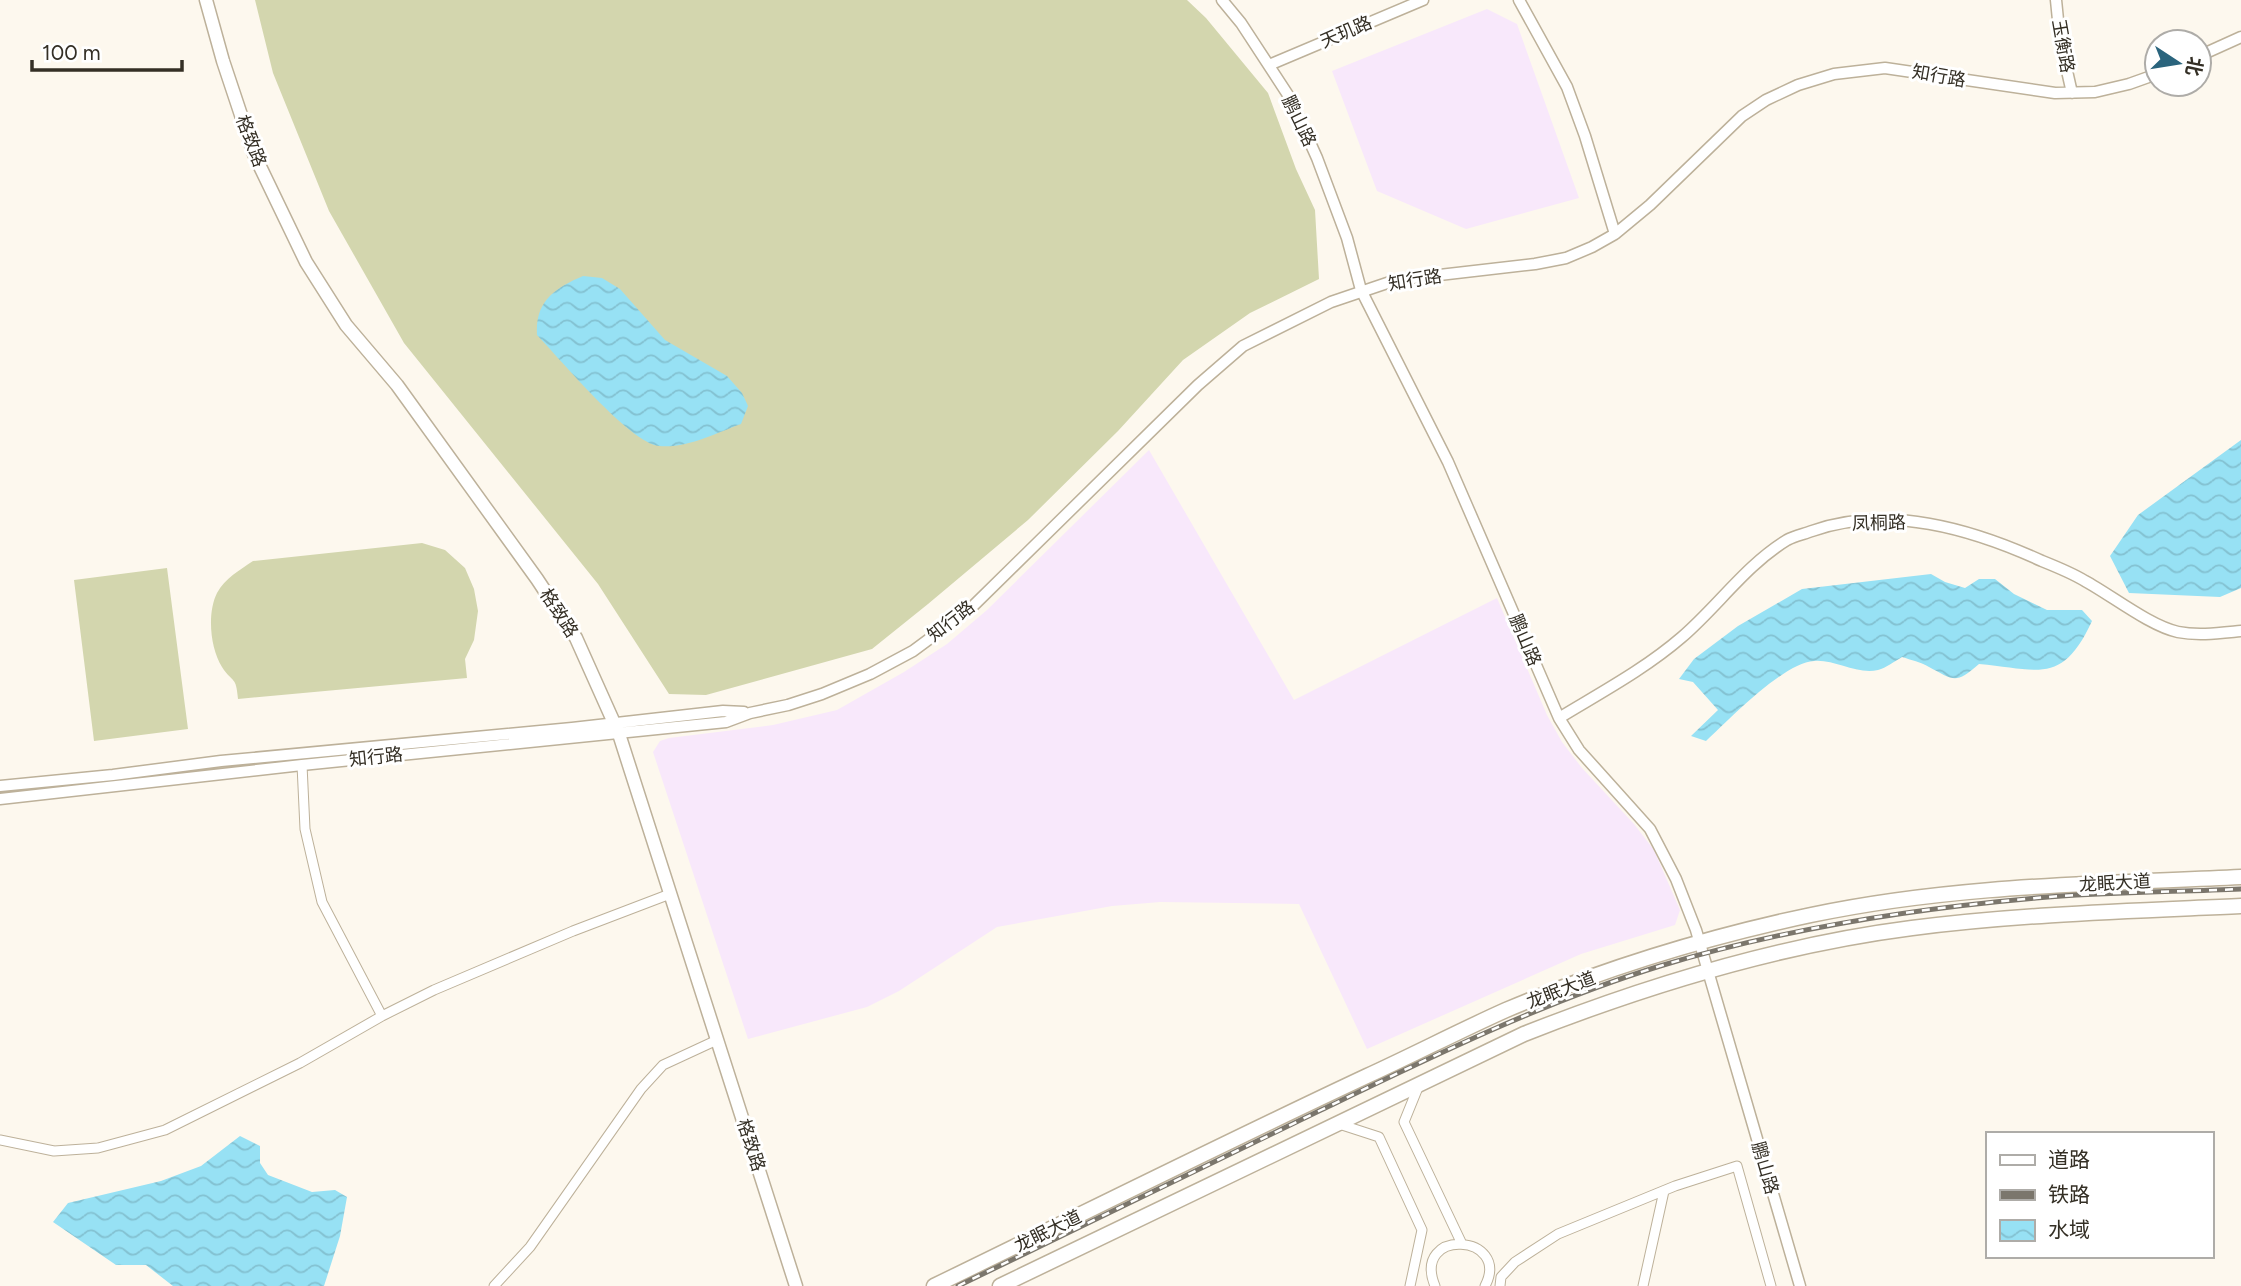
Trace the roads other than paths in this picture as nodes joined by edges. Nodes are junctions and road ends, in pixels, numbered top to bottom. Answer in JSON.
{"nodes":[{"id":1,"x":206,"y":0,"type":"edge"},
{"id":2,"x":1222,"y":0,"type":"edge"},
{"id":3,"x":1423,"y":0,"type":"edge"},
{"id":4,"x":1519,"y":0,"type":"edge"},
{"id":5,"x":2056,"y":0,"type":"edge"},
{"id":6,"x":2241,"y":37,"type":"edge"},
{"id":7,"x":2213,"y":50,"type":"edge"},
{"id":8,"x":1269,"y":65,"type":"junction"},
{"id":9,"x":2143,"y":79,"type":"edge"},
{"id":10,"x":2073,"y":93,"type":"junction"},
{"id":11,"x":1615,"y":234,"type":"junction"},
{"id":12,"x":1362,"y":290,"type":"junction"},
{"id":13,"x":2241,"y":631,"type":"edge"},
{"id":14,"x":1559,"y":718,"type":"junction"},
{"id":15,"x":616,"y":728,"type":"junction"},
{"id":16,"x":302,"y":765,"type":"junction"},
{"id":17,"x":0,"y":786,"type":"edge"},
{"id":18,"x":0,"y":799,"type":"edge"},
{"id":19,"x":2241,"y":877,"type":"edge"},
{"id":20,"x":670,"y":894,"type":"junction"},
{"id":21,"x":2241,"y":906,"type":"edge"},
{"id":22,"x":1700,"y":943,"type":"junction"},
{"id":23,"x":1708,"y":972,"type":"junction"},
{"id":24,"x":382,"y":1016,"type":"junction"},
{"id":25,"x":718,"y":1040,"type":"junction"},
{"id":26,"x":1420,"y":1084,"type":"junction"},
{"id":27,"x":1337,"y":1123,"type":"junction"},
{"id":28,"x":0,"y":1140,"type":"edge"},
{"id":29,"x":1664,"y":1191,"type":"junction"},
{"id":30,"x":1461,"y":1242,"type":"junction"},
{"id":31,"x":1416,"y":1262,"type":"junction"},
{"id":32,"x":1432,"y":1265,"type":"junction"},
{"id":33,"x":1489,"y":1273,"type":"junction"},
{"id":34,"x":1500,"y":1281,"type":"edge"},
{"id":35,"x":494,"y":1286,"type":"edge"},
{"id":36,"x":796,"y":1286,"type":"edge"},
{"id":37,"x":934,"y":1286,"type":"edge"},
{"id":38,"x":1000,"y":1286,"type":"edge"},
{"id":39,"x":1410,"y":1286,"type":"edge"},
{"id":40,"x":1435,"y":1286,"type":"edge"},
{"id":41,"x":1485,"y":1286,"type":"edge"},
{"id":42,"x":1643,"y":1286,"type":"edge"},
{"id":43,"x":1771,"y":1286,"type":"edge"},
{"id":44,"x":1800,"y":1286,"type":"edge"}],
"edges":[{"from":1,"to":15,"type":"main road","name":"格致路"},
{"from":2,"to":8,"type":"street","name":"鹏山路"},
{"from":3,"to":8,"type":"street","name":"天玑路"},
{"from":4,"to":11,"type":"street"},
{"from":5,"to":10,"type":"street","name":"玉衡路"},
{"from":6,"to":7,"type":"street"},
{"from":8,"to":12,"type":"street","name":"鹏山路"},
{"from":9,"to":10,"type":"street","name":"知行路"},
{"from":10,"to":11,"type":"street","name":"知行路"},
{"from":11,"to":12,"type":"street","name":"知行路"},
{"from":12,"to":14,"type":"street","name":"鹏山路"},
{"from":12,"to":15,"type":"street","name":"知行路"},
{"from":13,"to":14,"type":"street","name":"凤桐路"},
{"from":14,"to":22,"type":"street","name":"鹏山路"},
{"from":15,"to":16,"type":"street","name":"知行路"},
{"from":15,"to":17,"type":"street","name":"知行路"},
{"from":15,"to":20,"type":"main road","name":"格致路"},
{"from":16,"to":18,"type":"street","name":"知行路"},
{"from":16,"to":24,"type":"street"},
{"from":19,"to":22,"type":"main road","name":"龙眠大道"},
{"from":20,"to":24,"type":"street"},
{"from":20,"to":25,"type":"main road","name":"格致路"},
{"from":21,"to":23,"type":"main road","name":"龙眠大道"},
{"from":22,"to":23,"type":"street","name":"鹏山路"},
{"from":22,"to":37,"type":"main road","name":"龙眠大道"},
{"from":23,"to":26,"type":"main road","name":"龙眠大道"},
{"from":23,"to":44,"type":"street","name":"鹏山路"},
{"from":24,"to":28,"type":"street"},
{"from":25,"to":35,"type":"street"},
{"from":25,"to":36,"type":"main road","name":"格致路"},
{"from":26,"to":27,"type":"main road","name":"龙眠大道"},
{"from":26,"to":30,"type":"street"},
{"from":27,"to":31,"type":"street"},
{"from":27,"to":38,"type":"main road","name":"龙眠大道"},
{"from":29,"to":34,"type":"street"},
{"from":29,"to":42,"type":"street"},
{"from":29,"to":43,"type":"street"},
{"from":30,"to":32,"type":"street"},
{"from":30,"to":33,"type":"street"},
{"from":31,"to":32,"type":"street"},
{"from":31,"to":39,"type":"street"},
{"from":32,"to":40,"type":"street"},
{"from":33,"to":34,"type":"street"},
{"from":33,"to":41,"type":"street"}]}
